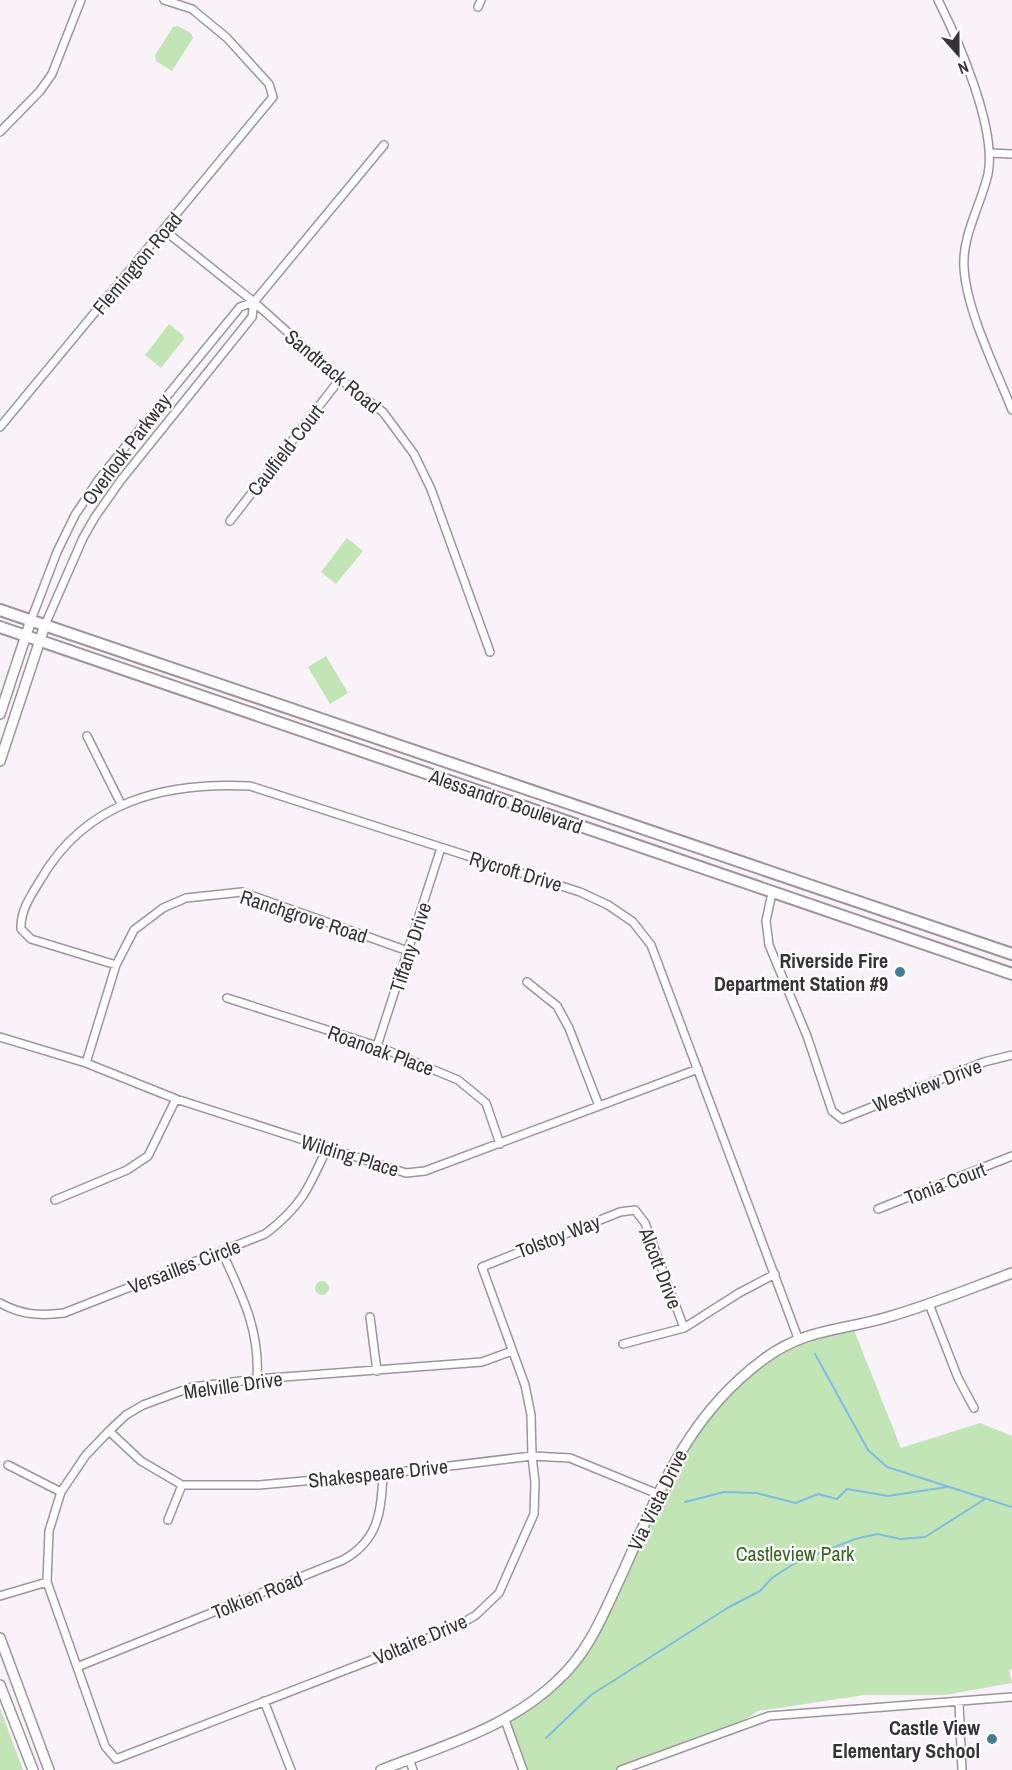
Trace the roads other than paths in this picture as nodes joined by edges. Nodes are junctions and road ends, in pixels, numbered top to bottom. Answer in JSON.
{"nodes":[{"id":1,"x":81,"y":0,"type":"edge"},
{"id":2,"x":164,"y":0,"type":"edge"},
{"id":3,"x":938,"y":0,"type":"edge"},
{"id":4,"x":0,"y":132,"type":"edge"},
{"id":5,"x":384,"y":145,"type":"dead end"},
{"id":6,"x":990,"y":153,"type":"junction"},
{"id":7,"x":1012,"y":154,"type":"edge"},
{"id":8,"x":164,"y":230,"type":"junction"},
{"id":9,"x":254,"y":302,"type":"junction"},
{"id":10,"x":340,"y":379,"type":"junction"},
{"id":11,"x":1012,"y":409,"type":"edge"},
{"id":12,"x":0,"y":427,"type":"edge"},
{"id":13,"x":230,"y":522,"type":"dead end"},
{"id":14,"x":0,"y":610,"type":"edge"},
{"id":15,"x":31,"y":620,"type":"junction"},
{"id":16,"x":45,"y":625,"type":"junction"},
{"id":17,"x":0,"y":627,"type":"edge"},
{"id":18,"x":26,"y":636,"type":"junction"},
{"id":19,"x":39,"y":641,"type":"junction"},
{"id":20,"x":490,"y":652,"type":"dead end"},
{"id":21,"x":0,"y":714,"type":"edge"},
{"id":22,"x":87,"y":736,"type":"dead end"},
{"id":23,"x":0,"y":761,"type":"edge"},
{"id":24,"x":121,"y":804,"type":"junction"},
{"id":25,"x":441,"y":848,"type":"junction"},
{"id":26,"x":772,"y":893,"type":"junction"},
{"id":27,"x":408,"y":951,"type":"junction"},
{"id":28,"x":1012,"y":954,"type":"edge"},
{"id":29,"x":116,"y":964,"type":"junction"},
{"id":30,"x":1012,"y":974,"type":"edge"},
{"id":31,"x":527,"y":982,"type":"dead end"},
{"id":32,"x":227,"y":998,"type":"dead end"},
{"id":33,"x":0,"y":1037,"type":"edge"},
{"id":34,"x":377,"y":1046,"type":"junction"},
{"id":35,"x":1012,"y":1055,"type":"edge"},
{"id":36,"x":86,"y":1063,"type":"junction"},
{"id":37,"x":698,"y":1069,"type":"junction"},
{"id":38,"x":176,"y":1099,"type":"junction"},
{"id":39,"x":599,"y":1106,"type":"junction"},
{"id":40,"x":500,"y":1144,"type":"junction"},
{"id":41,"x":327,"y":1148,"type":"junction"},
{"id":42,"x":1012,"y":1156,"type":"edge"},
{"id":43,"x":55,"y":1200,"type":"dead end"},
{"id":44,"x":878,"y":1209,"type":"dead end"},
{"id":45,"x":635,"y":1210,"type":"joint"},
{"id":46,"x":222,"y":1252,"type":"junction"},
{"id":47,"x":483,"y":1267,"type":"joint"},
{"id":48,"x":1012,"y":1273,"type":"edge"},
{"id":49,"x":775,"y":1274,"type":"junction"},
{"id":50,"x":0,"y":1303,"type":"edge"},
{"id":51,"x":929,"y":1304,"type":"junction"},
{"id":52,"x":370,"y":1317,"type":"dead end"},
{"id":53,"x":684,"y":1328,"type":"junction"},
{"id":54,"x":798,"y":1338,"type":"junction"},
{"id":55,"x":622,"y":1344,"type":"dead end"},
{"id":56,"x":512,"y":1352,"type":"junction"},
{"id":57,"x":377,"y":1371,"type":"junction"},
{"id":58,"x":257,"y":1379,"type":"junction"},
{"id":59,"x":974,"y":1408,"type":"dead end"},
{"id":60,"x":109,"y":1431,"type":"junction"},
{"id":61,"x":532,"y":1456,"type":"junction"},
{"id":62,"x":8,"y":1466,"type":"dead end"},
{"id":63,"x":383,"y":1474,"type":"junction"},
{"id":64,"x":182,"y":1485,"type":"junction"},
{"id":65,"x":61,"y":1492,"type":"junction"},
{"id":66,"x":658,"y":1494,"type":"junction"},
{"id":67,"x":168,"y":1520,"type":"dead end"},
{"id":68,"x":47,"y":1582,"type":"junction"},
{"id":69,"x":0,"y":1596,"type":"edge"},
{"id":70,"x":0,"y":1638,"type":"edge"},
{"id":71,"x":77,"y":1667,"type":"junction"},
{"id":72,"x":0,"y":1685,"type":"edge"},
{"id":73,"x":1012,"y":1698,"type":"edge"},
{"id":74,"x":264,"y":1701,"type":"junction"},
{"id":75,"x":959,"y":1703,"type":"junction"},
{"id":76,"x":505,"y":1719,"type":"junction"},
{"id":77,"x":116,"y":1759,"type":"joint"},
{"id":78,"x":409,"y":1759,"type":"junction"},
{"id":79,"x":33,"y":1770,"type":"edge"},
{"id":80,"x":49,"y":1770,"type":"edge"},
{"id":81,"x":291,"y":1770,"type":"edge"},
{"id":82,"x":381,"y":1770,"type":"edge"},
{"id":83,"x":413,"y":1770,"type":"edge"},
{"id":84,"x":523,"y":1770,"type":"edge"},
{"id":85,"x":621,"y":1770,"type":"edge"},
{"id":86,"x":963,"y":1770,"type":"edge"}],
"edges":[{"from":1,"to":4,"type":"street"},
{"from":2,"to":8,"type":"street","name":"Flemington Road"},
{"from":3,"to":6,"type":"street"},
{"from":5,"to":9,"type":"street","name":"Overlook Parkway"},
{"from":6,"to":7,"type":"street"},
{"from":6,"to":11,"type":"street"},
{"from":8,"to":9,"type":"street","name":"Sandtrack Road"},
{"from":8,"to":12,"type":"street","name":"Flemington Road"},
{"from":9,"to":10,"type":"street","name":"Sandtrack Road"},
{"from":9,"to":15,"type":"street","name":"Overlook Parkway"},
{"from":9,"to":16,"type":"street","name":"Overlook Parkway"},
{"from":10,"to":13,"type":"street","name":"Caulfield Court"},
{"from":10,"to":20,"type":"street","name":"Sandtrack Road"},
{"from":14,"to":15,"type":"main road","name":"Alessandro Boulevard"},
{"from":15,"to":16,"type":"main road","name":"Alessandro Boulevard"},
{"from":15,"to":18,"type":"street"},
{"from":16,"to":19,"type":"street"},
{"from":16,"to":28,"type":"main road","name":"Alessandro Boulevard"},
{"from":17,"to":18,"type":"main road","name":"Alessandro Boulevard"},
{"from":18,"to":19,"type":"main road","name":"Alessandro Boulevard"},
{"from":18,"to":21,"type":"street"},
{"from":19,"to":23,"type":"street"},
{"from":19,"to":26,"type":"main road","name":"Alessandro Boulevard"},
{"from":22,"to":24,"type":"street"},
{"from":24,"to":25,"type":"street","name":"Rycroft Drive"},
{"from":24,"to":29,"type":"street","name":"Rycroft Drive"},
{"from":25,"to":27,"type":"street","name":"Tiffany Drive"},
{"from":25,"to":37,"type":"street","name":"Rycroft Drive"},
{"from":26,"to":30,"type":"main road","name":"Alessandro Boulevard"},
{"from":26,"to":35,"type":"street","name":"Westview Drive"},
{"from":27,"to":29,"type":"street","name":"Ranchgrove Road"},
{"from":27,"to":34,"type":"street","name":"Tiffany Drive"},
{"from":29,"to":36,"type":"street","name":"Ranchgrove Road"},
{"from":31,"to":39,"type":"street"},
{"from":32,"to":34,"type":"street","name":"Roanoak Place"},
{"from":33,"to":36,"type":"street","name":"Wilding Place"},
{"from":34,"to":40,"type":"street","name":"Roanoak Place"},
{"from":36,"to":38,"type":"street","name":"Wilding Place"},
{"from":37,"to":39,"type":"street","name":"Wilding Place"},
{"from":37,"to":49,"type":"street","name":"Rycroft Drive"},
{"from":38,"to":41,"type":"street","name":"Wilding Place"},
{"from":38,"to":43,"type":"street"},
{"from":39,"to":40,"type":"street","name":"Wilding Place"},
{"from":40,"to":41,"type":"street","name":"Wilding Place"},
{"from":41,"to":46,"type":"street","name":"Versailles Circle"},
{"from":42,"to":44,"type":"street","name":"Tonia Court"},
{"from":45,"to":47,"type":"street","name":"Tolstoy Way"},
{"from":45,"to":53,"type":"street","name":"Alcott Drive"},
{"from":46,"to":50,"type":"street","name":"Versailles Circle"},
{"from":46,"to":58,"type":"street"},
{"from":47,"to":56,"type":"street","name":"Voltaire Drive"},
{"from":48,"to":51,"type":"street","name":"Via Vista Drive"},
{"from":49,"to":53,"type":"street"},
{"from":49,"to":54,"type":"street","name":"Rycroft Drive"},
{"from":51,"to":54,"type":"street","name":"Via Vista Drive"},
{"from":51,"to":59,"type":"street"},
{"from":52,"to":57,"type":"street"},
{"from":53,"to":55,"type":"street"},
{"from":54,"to":66,"type":"street","name":"Via Vista Drive"},
{"from":56,"to":57,"type":"street","name":"Melville Drive"},
{"from":56,"to":61,"type":"street","name":"Voltaire Drive"},
{"from":57,"to":58,"type":"street","name":"Melville Drive"},
{"from":58,"to":60,"type":"street","name":"Melville Drive"},
{"from":60,"to":64,"type":"street"},
{"from":60,"to":65,"type":"street","name":"Melville Drive"},
{"from":61,"to":63,"type":"street","name":"Shakespeare Drive"},
{"from":61,"to":66,"type":"street","name":"Shakespeare Drive"},
{"from":61,"to":74,"type":"street","name":"Voltaire Drive"},
{"from":62,"to":65,"type":"street"},
{"from":63,"to":64,"type":"street","name":"Shakespeare Drive"},
{"from":63,"to":71,"type":"street","name":"Tolkien Road"},
{"from":64,"to":67,"type":"street"},
{"from":65,"to":68,"type":"street","name":"Melville Drive"},
{"from":66,"to":76,"type":"street","name":"Via Vista Drive"},
{"from":68,"to":69,"type":"street"},
{"from":68,"to":71,"type":"street","name":"Melville Drive"},
{"from":70,"to":80,"type":"street"},
{"from":71,"to":77,"type":"street","name":"Melville Drive"},
{"from":72,"to":79,"type":"street"},
{"from":73,"to":75,"type":"street"},
{"from":74,"to":77,"type":"street","name":"Voltaire Drive"},
{"from":74,"to":81,"type":"street"},
{"from":75,"to":85,"type":"street"},
{"from":75,"to":86,"type":"street"},
{"from":76,"to":78,"type":"street","name":"Via Vista Drive"},
{"from":76,"to":84,"type":"street"},
{"from":78,"to":82,"type":"street","name":"Via Vista Drive"},
{"from":78,"to":83,"type":"street"}]}
